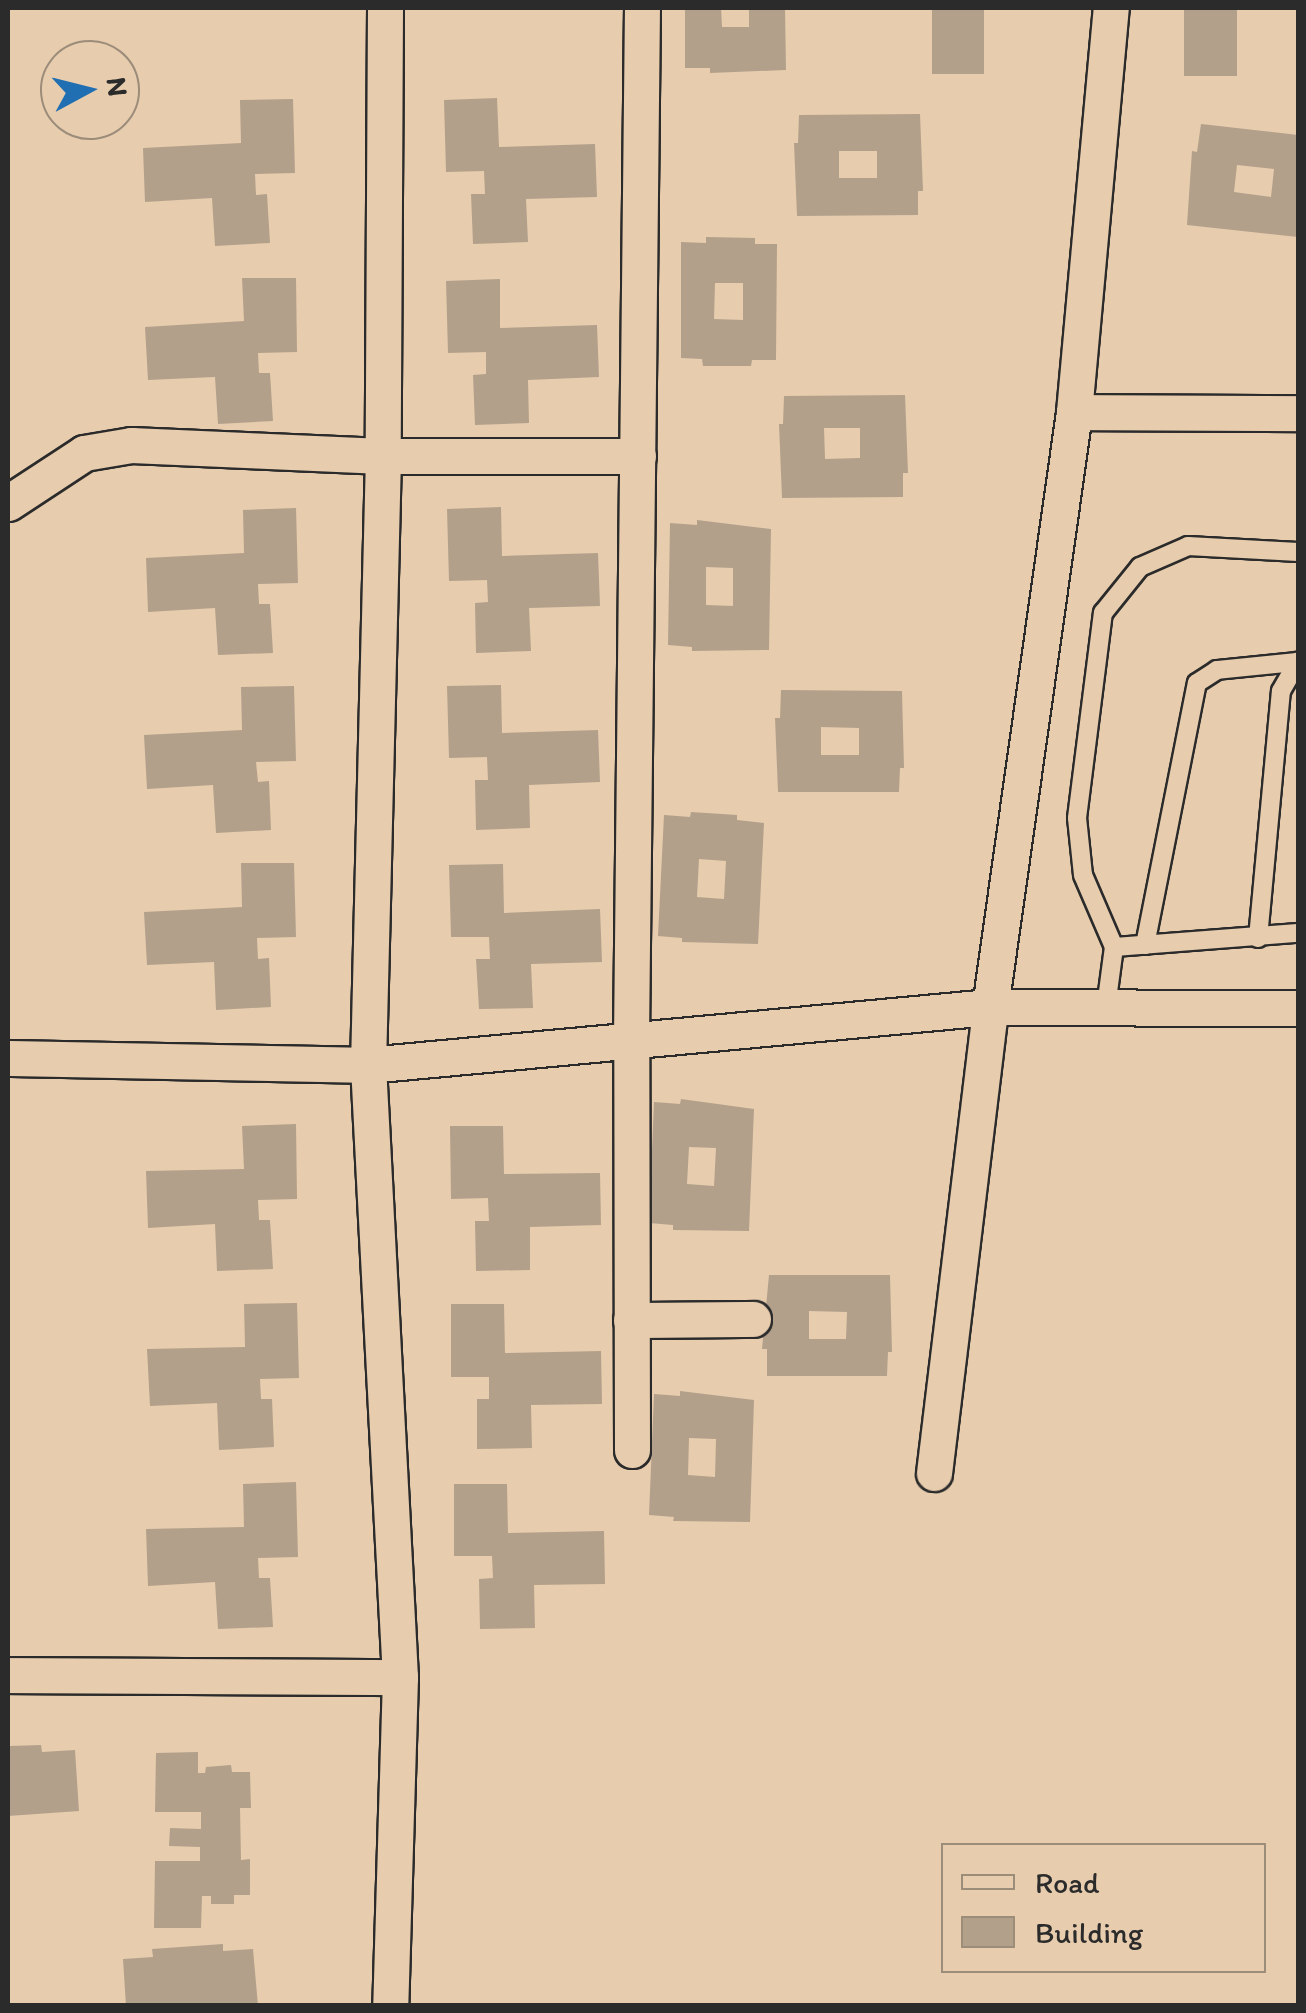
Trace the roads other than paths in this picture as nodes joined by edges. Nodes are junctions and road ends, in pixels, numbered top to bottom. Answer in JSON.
{"nodes":[{"id":1,"x":385,"y":8,"type":"edge"},
{"id":2,"x":642,"y":8,"type":"edge"},
{"id":3,"x":1111,"y":8,"type":"edge"},
{"id":4,"x":1074,"y":412,"type":"junction"},
{"id":5,"x":1298,"y":413,"type":"edge"},
{"id":6,"x":383,"y":456,"type":"junction"},
{"id":7,"x":638,"y":456,"type":"junction"},
{"id":8,"x":8,"y":502,"type":"edge"},
{"id":9,"x":1298,"y":552,"type":"edge"},
{"id":10,"x":1297,"y":662,"type":"edge"},
{"id":11,"x":1298,"y":933,"type":"edge"},
{"id":12,"x":1258,"y":938,"type":"junction"},
{"id":13,"x":1145,"y":945,"type":"junction"},
{"id":14,"x":1114,"y":947,"type":"junction"},
{"id":15,"x":990,"y":1007,"type":"junction"},
{"id":16,"x":1106,"y":1007,"type":"junction"},
{"id":17,"x":1298,"y":1008,"type":"edge"},
{"id":18,"x":631,"y":1039,"type":"junction"},
{"id":19,"x":8,"y":1058,"type":"edge"},
{"id":20,"x":368,"y":1064,"type":"junction"},
{"id":21,"x":752,"y":1319,"type":"dead end"},
{"id":22,"x":631,"y":1320,"type":"junction"},
{"id":23,"x":632,"y":1450,"type":"dead end"},
{"id":24,"x":934,"y":1472,"type":"dead end"},
{"id":25,"x":8,"y":1674,"type":"edge"},
{"id":26,"x":400,"y":1677,"type":"junction"},
{"id":27,"x":390,"y":2006,"type":"edge"}],
"edges":[{"from":1,"to":6,"type":"street"},
{"from":2,"to":7,"type":"street"},
{"from":3,"to":4,"type":"street"},
{"from":4,"to":5,"type":"street"},
{"from":4,"to":15,"type":"street"},
{"from":6,"to":7,"type":"street"},
{"from":6,"to":8,"type":"street"},
{"from":6,"to":20,"type":"street"},
{"from":7,"to":18,"type":"street"},
{"from":9,"to":14,"type":"lane"},
{"from":10,"to":12,"type":"lane"},
{"from":10,"to":13,"type":"lane"},
{"from":11,"to":12,"type":"lane"},
{"from":12,"to":13,"type":"lane"},
{"from":13,"to":14,"type":"lane"},
{"from":14,"to":16,"type":"lane"},
{"from":15,"to":16,"type":"street"},
{"from":15,"to":18,"type":"street"},
{"from":15,"to":24,"type":"street"},
{"from":16,"to":17,"type":"street"},
{"from":18,"to":20,"type":"street"},
{"from":18,"to":22,"type":"street"},
{"from":19,"to":20,"type":"street"},
{"from":20,"to":26,"type":"street"},
{"from":21,"to":22,"type":"street"},
{"from":22,"to":23,"type":"street"},
{"from":25,"to":26,"type":"street"},
{"from":26,"to":27,"type":"street"}]}
